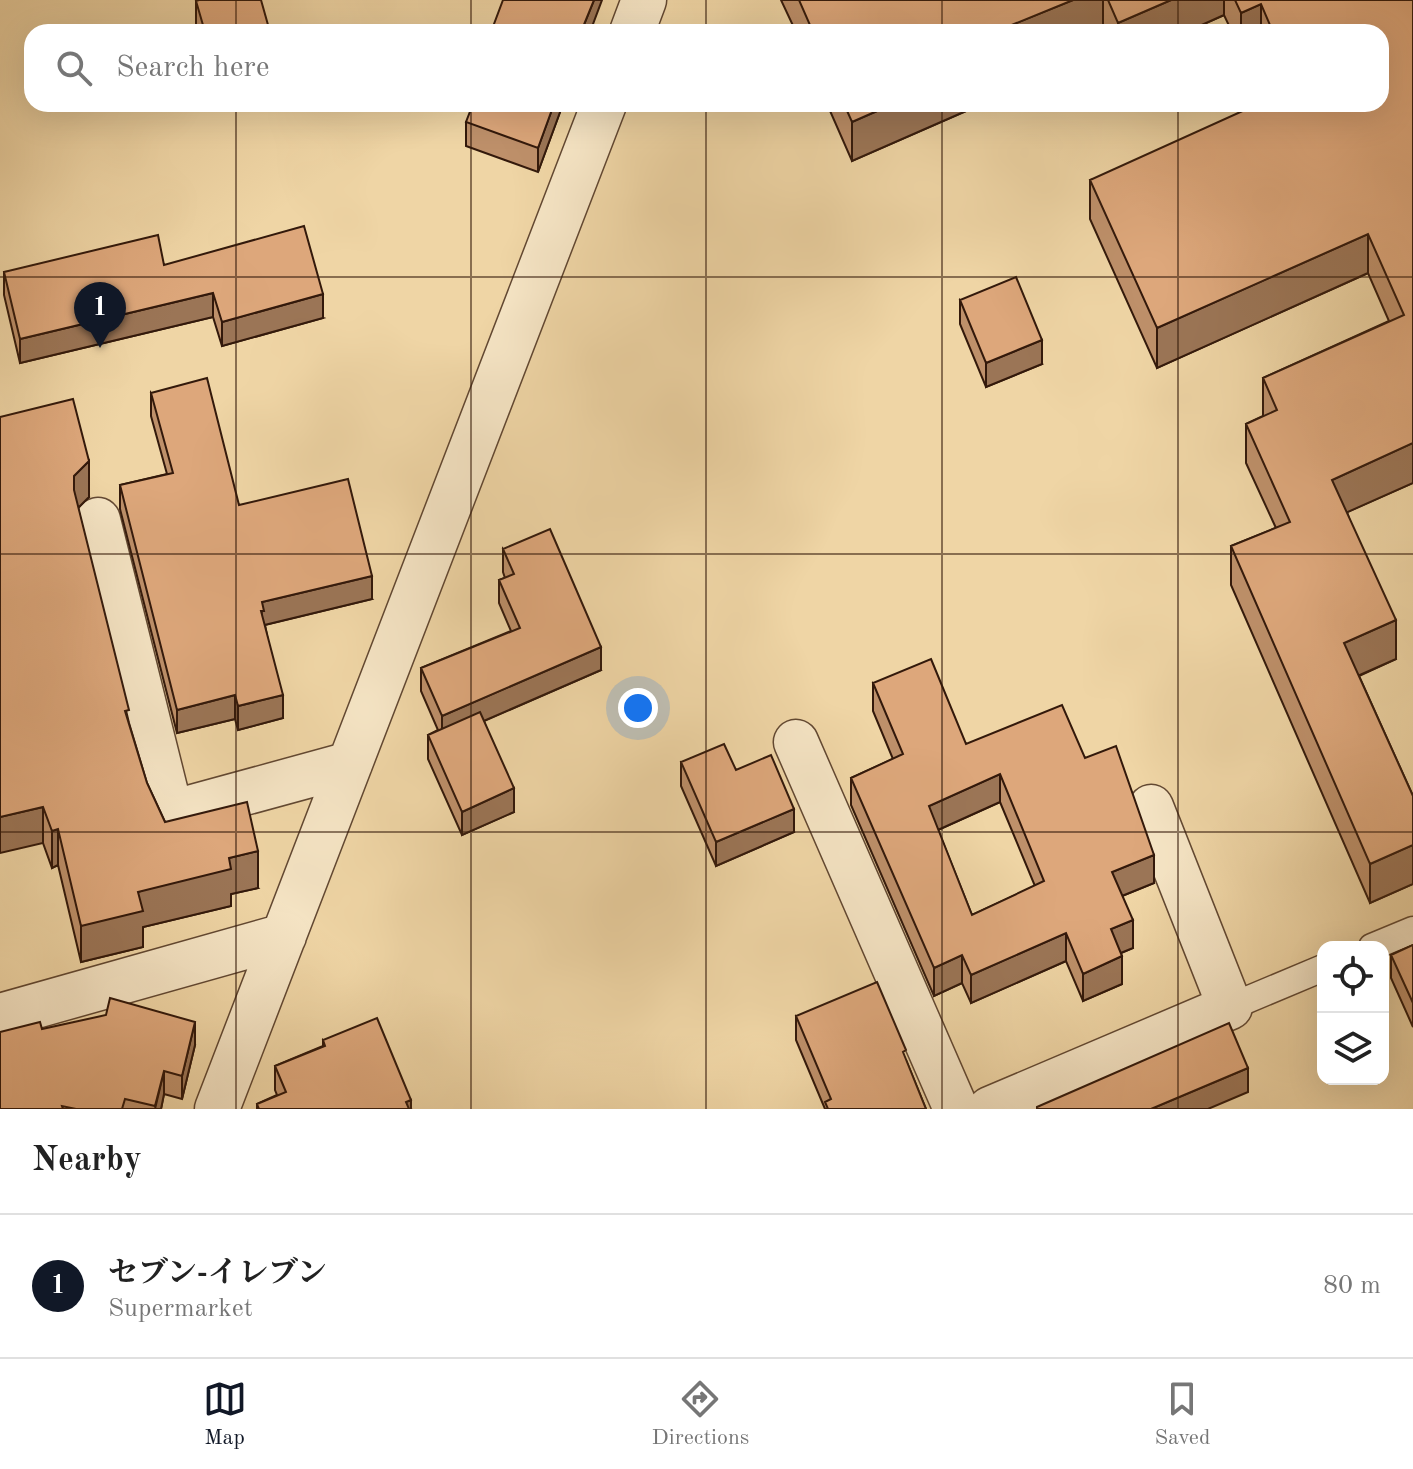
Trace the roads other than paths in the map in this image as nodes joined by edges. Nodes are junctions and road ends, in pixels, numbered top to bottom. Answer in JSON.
{"nodes":[{"id":1,"x":644,"y":0,"type":"edge"},
{"id":2,"x":635,"y":24,"type":"edge"},
{"id":3,"x":601,"y":112,"type":"edge"},
{"id":4,"x":98,"y":520,"type":"dead end"},
{"id":5,"x":796,"y":742,"type":"dead end"},
{"id":6,"x":350,"y":764,"type":"junction"},
{"id":7,"x":1151,"y":807,"type":"dead end"},
{"id":8,"x":1413,"y":930,"type":"edge"},
{"id":9,"x":284,"y":936,"type":"junction"},
{"id":10,"x":1386,"y":941,"type":"edge"},
{"id":11,"x":1317,"y":971,"type":"edge"},
{"id":12,"x":1230,"y":1007,"type":"junction"},
{"id":13,"x":0,"y":1016,"type":"edge"},
{"id":14,"x":217,"y":1109,"type":"edge"},
{"id":15,"x":956,"y":1109,"type":"edge"},
{"id":16,"x":990,"y":1109,"type":"edge"}],
"edges":[{"from":1,"to":2,"type":"street"},
{"from":3,"to":6,"type":"street"},
{"from":4,"to":6,"type":"street"},
{"from":5,"to":15,"type":"street"},
{"from":6,"to":9,"type":"street"},
{"from":7,"to":12,"type":"street"},
{"from":8,"to":10,"type":"lane"},
{"from":9,"to":13,"type":"street"},
{"from":9,"to":14,"type":"street"},
{"from":11,"to":12,"type":"lane"},
{"from":12,"to":16,"type":"street"}]}
